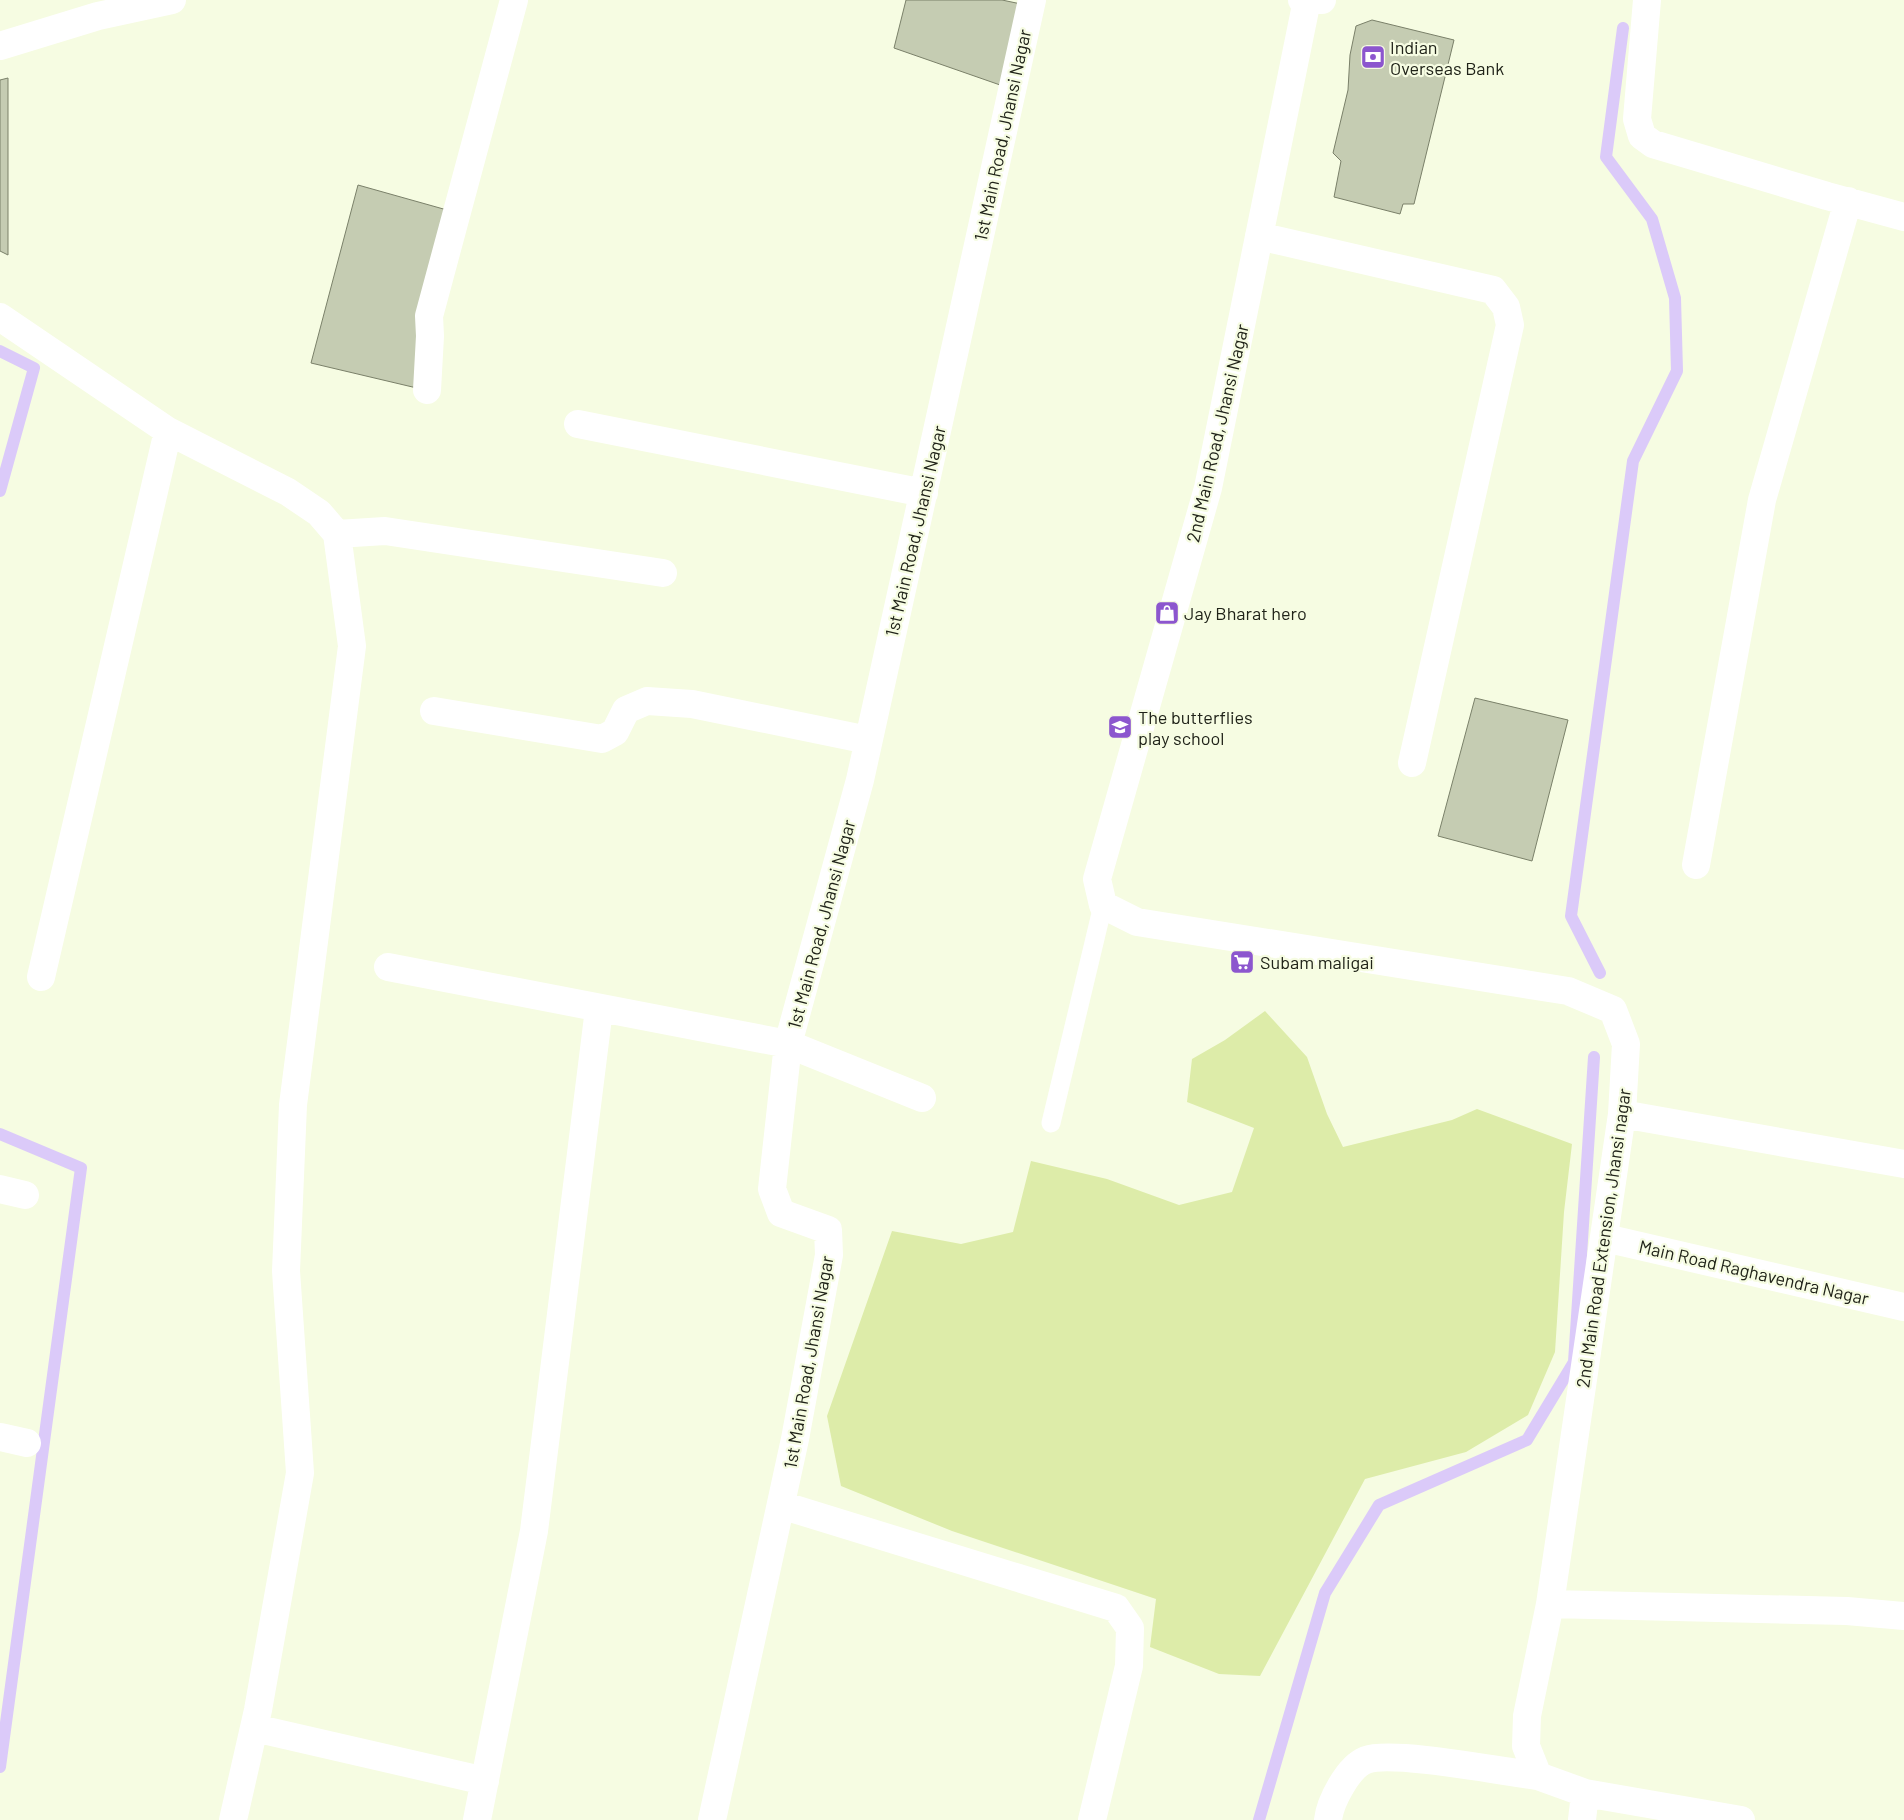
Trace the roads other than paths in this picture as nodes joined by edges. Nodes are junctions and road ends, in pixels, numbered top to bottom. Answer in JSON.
{"nodes":[{"id":1,"x":172,"y":0,"type":"edge"},
{"id":2,"x":514,"y":0,"type":"edge"},
{"id":3,"x":1032,"y":0,"type":"edge"},
{"id":4,"x":1302,"y":0,"type":"edge"},
{"id":5,"x":1307,"y":0,"type":"edge"},
{"id":6,"x":1322,"y":0,"type":"edge"},
{"id":7,"x":1647,"y":0,"type":"edge"},
{"id":8,"x":0,"y":46,"type":"edge"},
{"id":9,"x":1848,"y":201,"type":"junction"},
{"id":10,"x":1904,"y":216,"type":"edge"},
{"id":11,"x":1260,"y":236,"type":"junction"},
{"id":12,"x":0,"y":316,"type":"edge"},
{"id":13,"x":427,"y":390,"type":"dead end"},
{"id":14,"x":578,"y":424,"type":"dead end"},
{"id":15,"x":168,"y":431,"type":"junction"},
{"id":16,"x":924,"y":493,"type":"junction"},
{"id":17,"x":338,"y":534,"type":"junction"},
{"id":18,"x":663,"y":573,"type":"dead end"},
{"id":19,"x":434,"y":711,"type":"dead end"},
{"id":20,"x":868,"y":740,"type":"junction"},
{"id":21,"x":1412,"y":763,"type":"dead end"},
{"id":22,"x":1696,"y":864,"type":"dead end"},
{"id":23,"x":1103,"y":905,"type":"junction"},
{"id":24,"x":388,"y":966,"type":"dead end"},
{"id":25,"x":41,"y":977,"type":"dead end"},
{"id":26,"x":599,"y":1009,"type":"junction"},
{"id":27,"x":788,"y":1044,"type":"junction"},
{"id":28,"x":922,"y":1098,"type":"dead end"},
{"id":29,"x":1622,"y":1114,"type":"junction"},
{"id":30,"x":1051,"y":1123,"type":"dead end"},
{"id":31,"x":1904,"y":1164,"type":"edge"},
{"id":32,"x":1605,"y":1238,"type":"junction"},
{"id":33,"x":1904,"y":1307,"type":"edge"},
{"id":34,"x":0,"y":1437,"type":"edge"},
{"id":35,"x":27,"y":1443,"type":"dead end"},
{"id":36,"x":781,"y":1505,"type":"junction"},
{"id":37,"x":1550,"y":1604,"type":"junction"},
{"id":38,"x":1904,"y":1616,"type":"edge"},
{"id":39,"x":254,"y":1728,"type":"junction"},
{"id":40,"x":1538,"y":1776,"type":"junction"},
{"id":41,"x":485,"y":1781,"type":"junction"},
{"id":42,"x":1585,"y":1793,"type":"junction"},
{"id":43,"x":233,"y":1820,"type":"edge"},
{"id":44,"x":477,"y":1820,"type":"edge"},
{"id":45,"x":712,"y":1820,"type":"edge"},
{"id":46,"x":1092,"y":1820,"type":"edge"},
{"id":47,"x":1328,"y":1820,"type":"edge"},
{"id":48,"x":1582,"y":1820,"type":"edge"},
{"id":49,"x":1740,"y":1820,"type":"edge"}],
"edges":[{"from":1,"to":8,"type":"street"},
{"from":2,"to":13,"type":"street"},
{"from":3,"to":16,"type":"street","name":"1st Main Road, Jhansi Nagar"},
{"from":4,"to":5,"type":"street"},
{"from":5,"to":6,"type":"street"},
{"from":5,"to":11,"type":"street","name":"2nd Main Road, Jhansi Nagar"},
{"from":7,"to":9,"type":"street"},
{"from":9,"to":10,"type":"street"},
{"from":9,"to":22,"type":"street"},
{"from":11,"to":21,"type":"street"},
{"from":11,"to":23,"type":"street","name":"2nd Main Road, Jhansi Nagar"},
{"from":12,"to":15,"type":"street"},
{"from":14,"to":16,"type":"street"},
{"from":15,"to":17,"type":"street"},
{"from":15,"to":25,"type":"street"},
{"from":16,"to":20,"type":"street","name":"1st Main Road, Jhansi Nagar"},
{"from":17,"to":18,"type":"street"},
{"from":17,"to":39,"type":"street"},
{"from":19,"to":20,"type":"street"},
{"from":20,"to":27,"type":"street","name":"1st Main Road, Jhansi Nagar"},
{"from":23,"to":29,"type":"street","name":"2nd Main Road Extension, Jhansi nagar"},
{"from":23,"to":30,"type":"lane","name":"2nd Main Road, Jhansi Nagar"},
{"from":24,"to":26,"type":"street"},
{"from":26,"to":27,"type":"street"},
{"from":26,"to":41,"type":"street"},
{"from":27,"to":28,"type":"street"},
{"from":27,"to":36,"type":"street","name":"1st Main Road, Jhansi Nagar"},
{"from":29,"to":31,"type":"street"},
{"from":29,"to":32,"type":"street","name":"2nd Main Road Extension, Jhansi nagar"},
{"from":32,"to":33,"type":"street","name":"Main Road Raghavendra Nagar"},
{"from":32,"to":37,"type":"street","name":"2nd Main Road Extension, Jhansi nagar"},
{"from":34,"to":35,"type":"street"},
{"from":36,"to":45,"type":"street","name":"1st Main Road, Jhansi Nagar"},
{"from":36,"to":46,"type":"street"},
{"from":37,"to":38,"type":"street"},
{"from":37,"to":40,"type":"street","name":"2nd Main Road Extension, Jhansi nagar"},
{"from":39,"to":41,"type":"street"},
{"from":39,"to":43,"type":"street"},
{"from":40,"to":42,"type":"street"},
{"from":40,"to":47,"type":"street"},
{"from":41,"to":44,"type":"street"},
{"from":42,"to":48,"type":"street"},
{"from":42,"to":49,"type":"street"}]}
